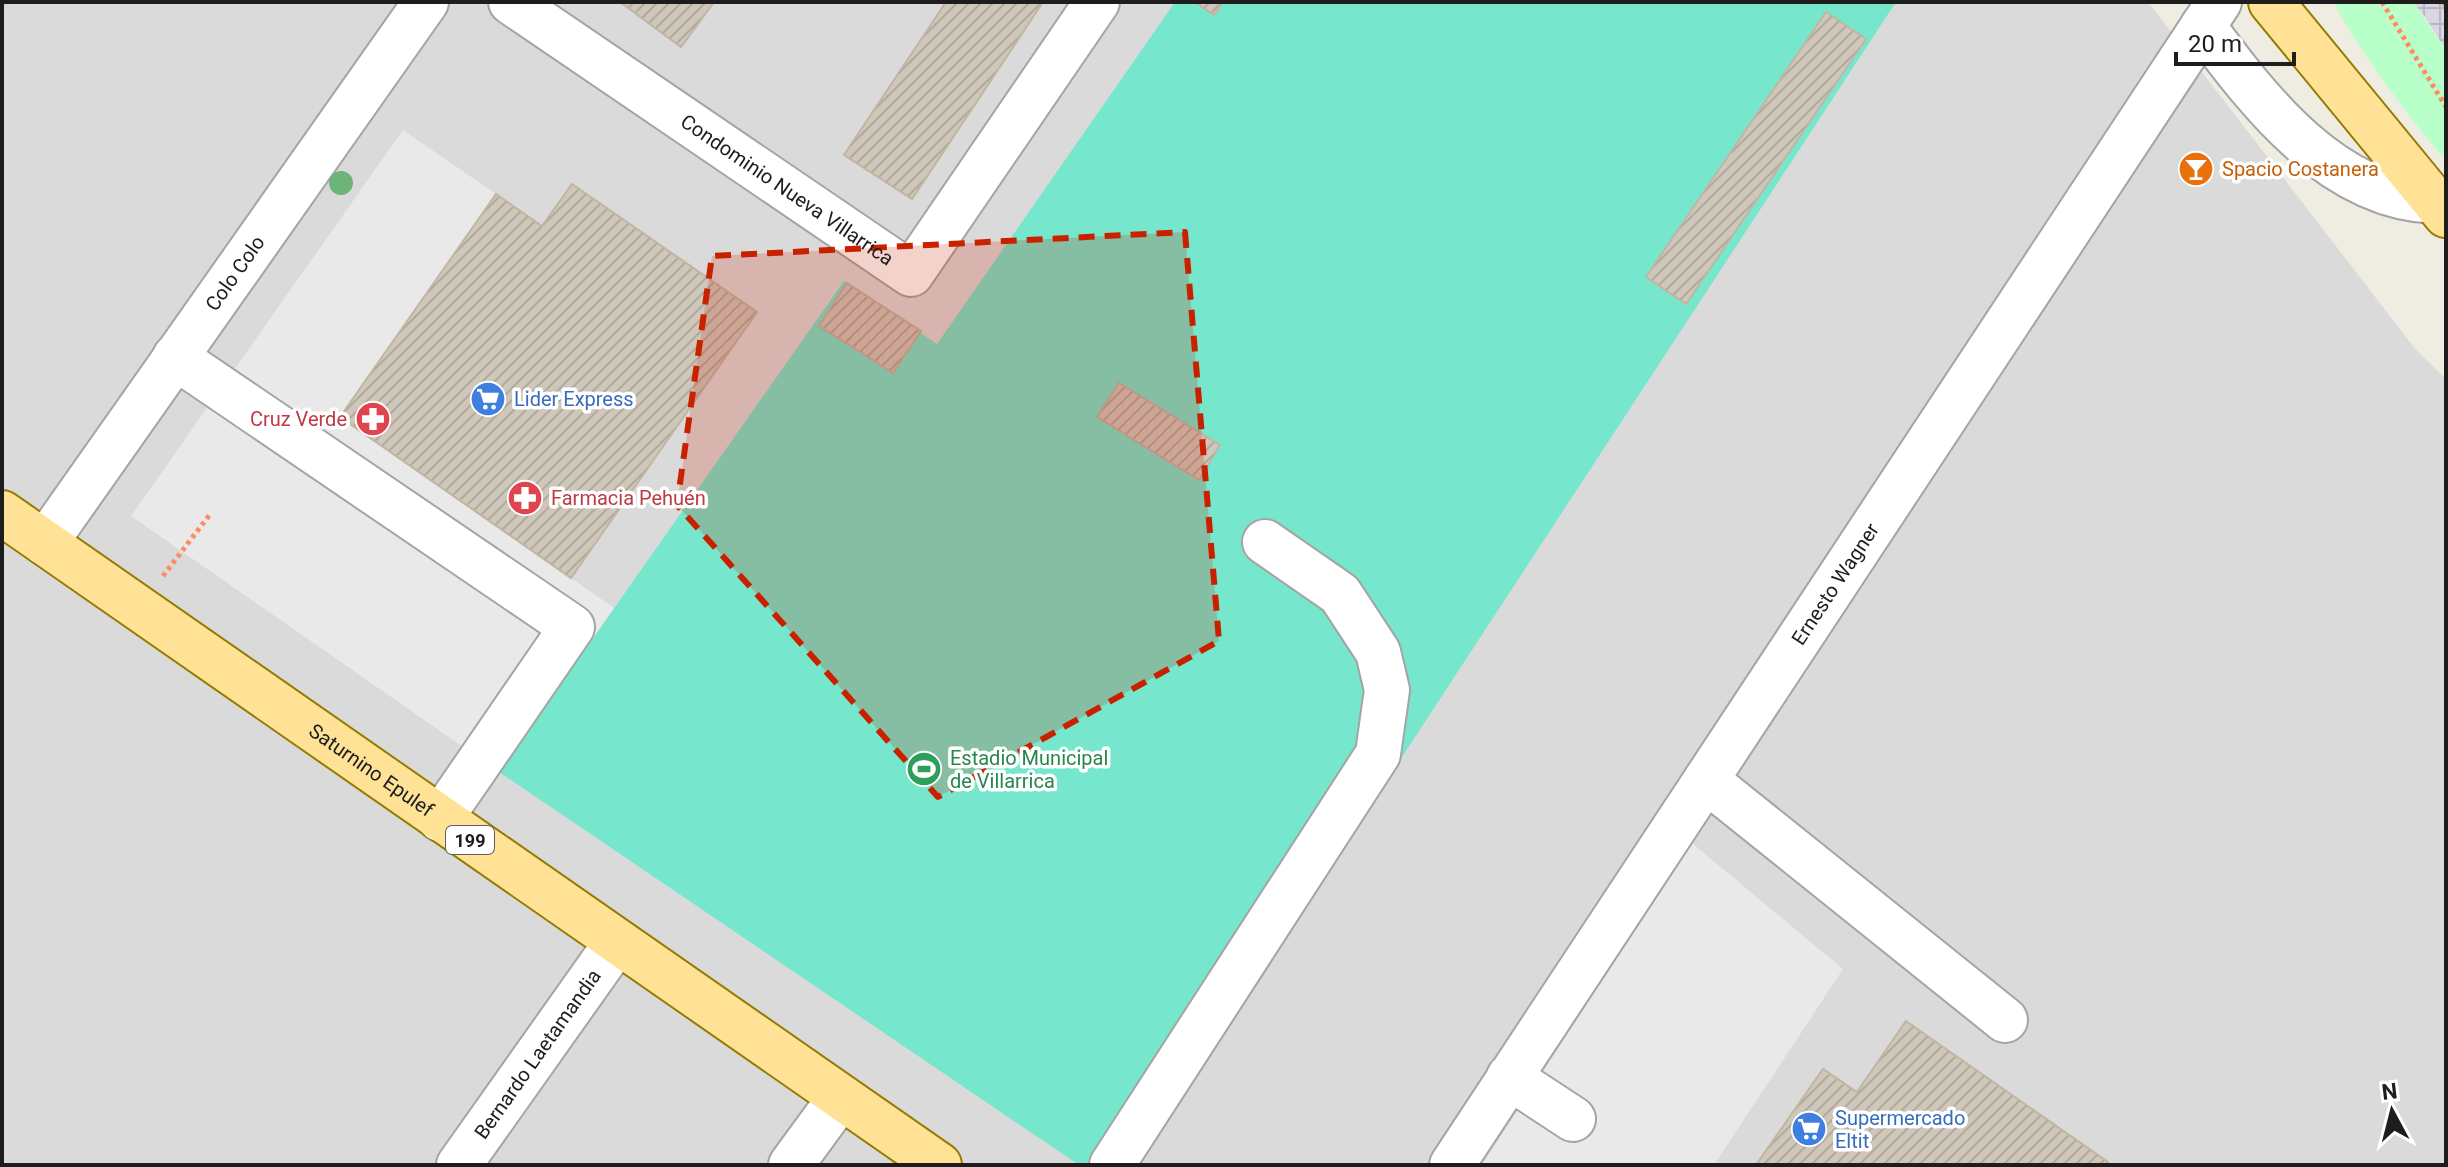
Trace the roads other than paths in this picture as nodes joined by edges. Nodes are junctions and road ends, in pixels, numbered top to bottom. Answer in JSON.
{"nodes":[{"id":1,"x":426,"y":2,"type":"edge"},
{"id":2,"x":511,"y":2,"type":"edge"},
{"id":3,"x":1097,"y":2,"type":"edge"},
{"id":4,"x":2271,"y":2,"type":"edge"},
{"id":5,"x":2211,"y":14,"type":"edge"},
{"id":6,"x":2440,"y":208,"type":"edge"},
{"id":7,"x":175,"y":357,"type":"junction"},
{"id":8,"x":2,"y":513,"type":"edge"},
{"id":9,"x":1265,"y":542,"type":"dead end"},
{"id":10,"x":45,"y":543,"type":"junction"},
{"id":11,"x":1706,"y":780,"type":"junction"},
{"id":12,"x":440,"y":819,"type":"junction"},
{"id":13,"x":617,"y":942,"type":"junction"},
{"id":14,"x":2005,"y":1020,"type":"dead end"},
{"id":15,"x":1509,"y":1077,"type":"junction"},
{"id":16,"x":840,"y":1098,"type":"junction"},
{"id":17,"x":1573,"y":1119,"type":"dead end"},
{"id":18,"x":459,"y":1165,"type":"edge"},
{"id":19,"x":791,"y":1165,"type":"edge"},
{"id":20,"x":939,"y":1165,"type":"edge"},
{"id":21,"x":1112,"y":1165,"type":"edge"},
{"id":22,"x":1452,"y":1165,"type":"edge"}],
"edges":[{"from":1,"to":7,"type":"street","name":"Colo Colo"},
{"from":2,"to":3,"type":"street","name":"Condominio Nueva Villarrica"},
{"from":4,"to":6,"type":"main road"},
{"from":5,"to":6,"type":"street"},
{"from":5,"to":11,"type":"street","name":"Ernesto Wagner"},
{"from":7,"to":10,"type":"street","name":"Colo Colo"},
{"from":7,"to":12,"type":"street"},
{"from":8,"to":10,"type":"main road","name":"Saturnino Epulef","number":"199"},
{"from":9,"to":21,"type":"street"},
{"from":10,"to":12,"type":"main road","name":"Saturnino Epulef","number":"199"},
{"from":11,"to":14,"type":"street"},
{"from":11,"to":15,"type":"street","name":"Ernesto Wagner"},
{"from":12,"to":13,"type":"main road","name":"Saturnino Epulef","number":"199"},
{"from":13,"to":16,"type":"main road","name":"Saturnino Epulef","number":"199"},
{"from":13,"to":18,"type":"street","name":"Bernardo Laetamandia"},
{"from":15,"to":17,"type":"street"},
{"from":15,"to":22,"type":"street","name":"Ernesto Wagner"},
{"from":16,"to":19,"type":"street"},
{"from":16,"to":20,"type":"main road","name":"Saturnino Epulef","number":"199"}]}
